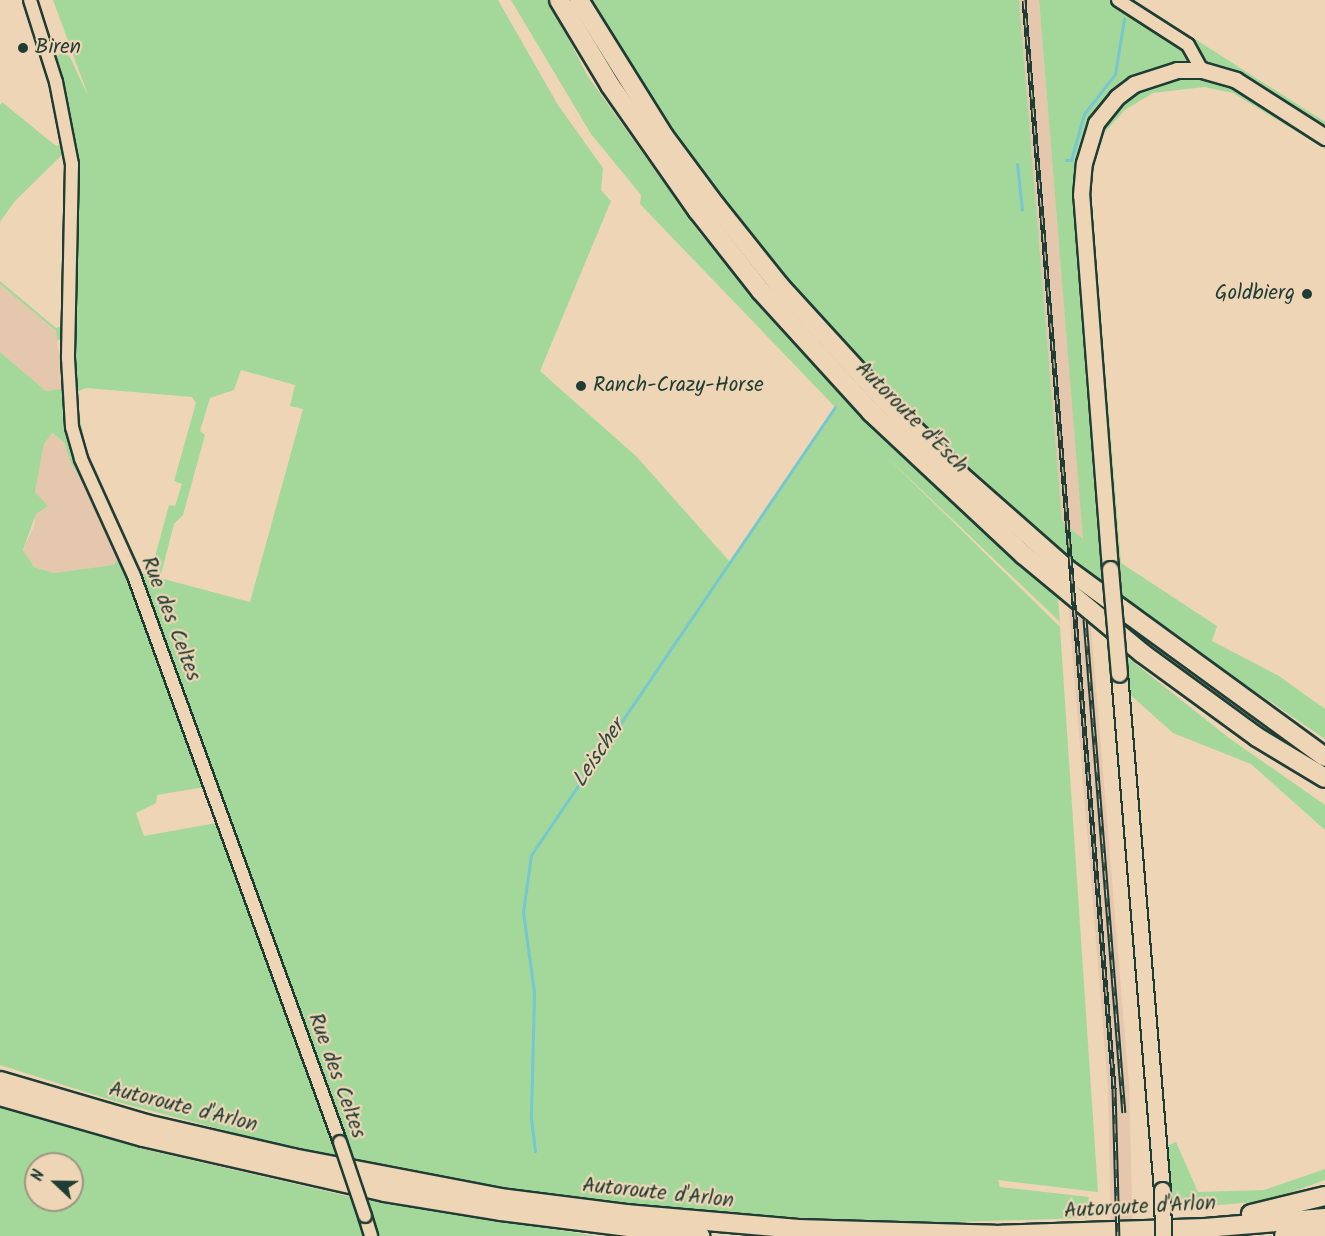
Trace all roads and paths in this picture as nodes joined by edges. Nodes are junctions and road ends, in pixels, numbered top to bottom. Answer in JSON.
{"nodes":[{"id":1,"x":30,"y":0,"type":"edge"},
{"id":2,"x":559,"y":0,"type":"edge"},
{"id":3,"x":579,"y":0,"type":"edge"},
{"id":4,"x":1118,"y":0,"type":"edge"},
{"id":5,"x":1202,"y":70,"type":"junction"},
{"id":6,"x":1325,"y":137,"type":"edge"},
{"id":7,"x":1282,"y":726,"type":"junction"},
{"id":8,"x":1257,"y":737,"type":"junction"},
{"id":9,"x":1325,"y":746,"type":"edge"},
{"id":10,"x":1325,"y":757,"type":"edge"},
{"id":11,"x":1325,"y":778,"type":"edge"},
{"id":12,"x":1325,"y":791,"type":"edge"},
{"id":13,"x":0,"y":1081,"type":"edge"},
{"id":14,"x":0,"y":1096,"type":"edge"},
{"id":15,"x":1325,"y":1196,"type":"edge"},
{"id":16,"x":1325,"y":1218,"type":"edge"},
{"id":17,"x":1205,"y":1228,"type":"junction"},
{"id":18,"x":1325,"y":1233,"type":"edge"},
{"id":19,"x":371,"y":1236,"type":"edge"},
{"id":20,"x":700,"y":1236,"type":"edge"},
{"id":21,"x":1163,"y":1236,"type":"edge"},
{"id":22,"x":1284,"y":1236,"type":"edge"}],
"edges":[{"from":1,"to":19,"type":"street","name":"Rue des Celtes","bridge":true},
{"from":2,"to":8,"type":"highway","name":"Autoroute d'Esch"},
{"from":3,"to":7,"type":"highway","name":"Autoroute d'Esch"},
{"from":4,"to":5,"type":"street"},
{"from":5,"to":6,"type":"main road"},
{"from":5,"to":21,"type":"main road","bridge":true},
{"from":7,"to":9,"type":"highway"},
{"from":7,"to":10,"type":"highway","name":"Autoroute d'Esch"},
{"from":8,"to":11,"type":"highway","name":"Autoroute d'Esch"},
{"from":8,"to":12,"type":"highway"},
{"from":13,"to":17,"type":"highway","name":"Autoroute d'Arlon"},
{"from":14,"to":20,"type":"highway","name":"Autoroute d'Arlon"},
{"from":15,"to":17,"type":"highway"},
{"from":16,"to":17,"type":"highway","name":"Autoroute d'Arlon"},
{"from":18,"to":22,"type":"highway"}]}
